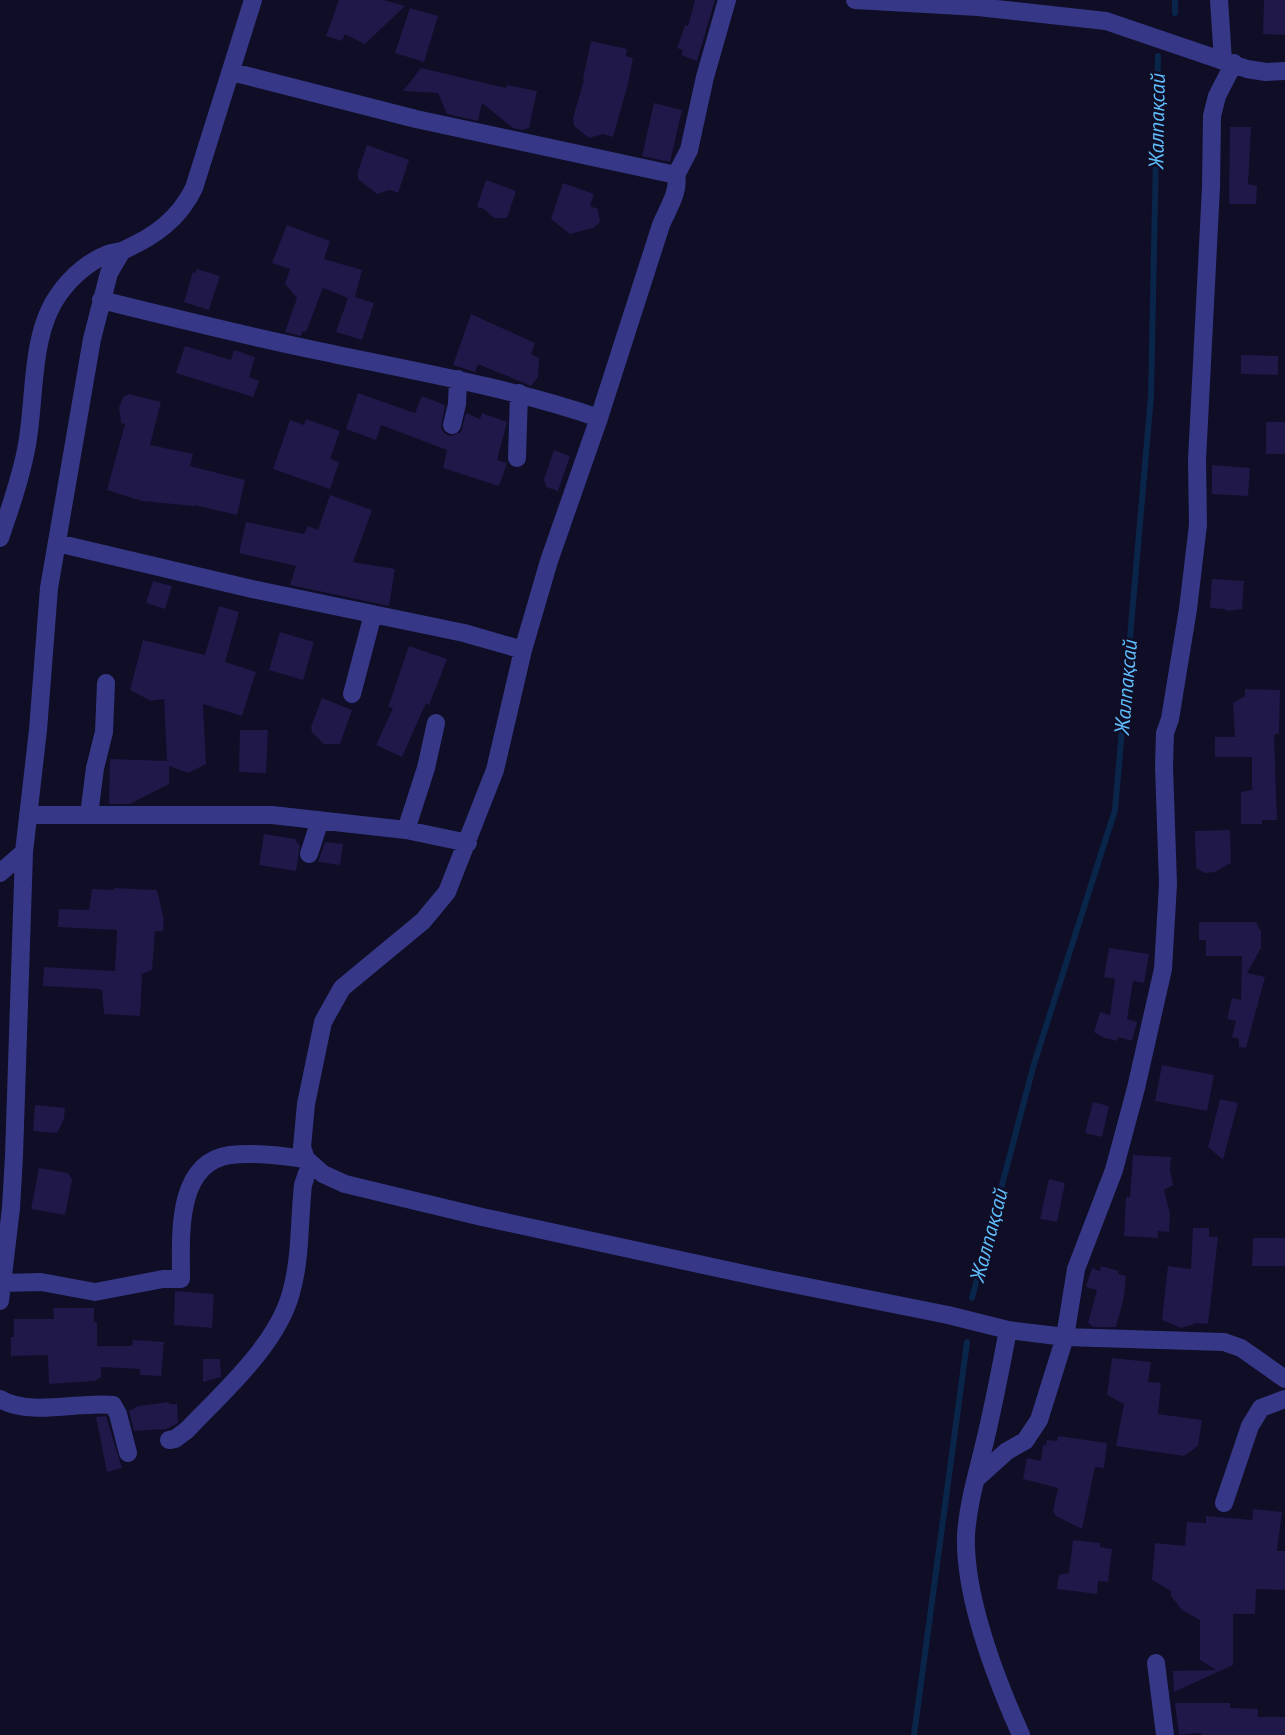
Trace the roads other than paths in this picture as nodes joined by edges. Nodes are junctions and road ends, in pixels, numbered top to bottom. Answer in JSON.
{"nodes":[{"id":1,"x":253,"y":0,"type":"edge"},
{"id":2,"x":727,"y":0,"type":"edge"},
{"id":3,"x":855,"y":0,"type":"edge"},
{"id":4,"x":1219,"y":0,"type":"edge"},
{"id":5,"x":1229,"y":62,"type":"junction"},
{"id":6,"x":1285,"y":71,"type":"edge"},
{"id":7,"x":232,"y":72,"type":"junction"},
{"id":8,"x":676,"y":175,"type":"junction"},
{"id":9,"x":122,"y":251,"type":"junction"},
{"id":10,"x":101,"y":300,"type":"junction"},
{"id":11,"x":458,"y":379,"type":"junction"},
{"id":12,"x":519,"y":393,"type":"junction"},
{"id":13,"x":599,"y":418,"type":"junction"},
{"id":14,"x":452,"y":425,"type":"dead end"},
{"id":15,"x":517,"y":458,"type":"dead end"},
{"id":16,"x":0,"y":538,"type":"edge"},
{"id":17,"x":57,"y":543,"type":"junction"},
{"id":18,"x":373,"y":614,"type":"junction"},
{"id":19,"x":523,"y":650,"type":"junction"},
{"id":20,"x":106,"y":683,"type":"dead end"},
{"id":21,"x":352,"y":694,"type":"dead end"},
{"id":22,"x":436,"y":723,"type":"dead end"},
{"id":23,"x":28,"y":815,"type":"junction"},
{"id":24,"x":89,"y":815,"type":"junction"},
{"id":25,"x":320,"y":820,"type":"junction"},
{"id":26,"x":405,"y":830,"type":"junction"},
{"id":27,"x":468,"y":843,"type":"junction"},
{"id":28,"x":24,"y":852,"type":"junction"},
{"id":29,"x":309,"y":854,"type":"dead end"},
{"id":30,"x":0,"y":873,"type":"edge"},
{"id":31,"x":311,"y":1164,"type":"junction"},
{"id":32,"x":1,"y":1292,"type":"edge"},
{"id":33,"x":1008,"y":1330,"type":"junction"},
{"id":34,"x":1065,"y":1337,"type":"junction"},
{"id":35,"x":1285,"y":1379,"type":"edge"},
{"id":36,"x":0,"y":1399,"type":"edge"},
{"id":37,"x":1285,"y":1399,"type":"edge"},
{"id":38,"x":169,"y":1440,"type":"dead end"},
{"id":39,"x":128,"y":1453,"type":"dead end"},
{"id":40,"x":976,"y":1479,"type":"junction"},
{"id":41,"x":1224,"y":1503,"type":"dead end"},
{"id":42,"x":1156,"y":1663,"type":"dead end"},
{"id":43,"x":1021,"y":1735,"type":"edge"},
{"id":44,"x":1166,"y":1735,"type":"edge"}],
"edges":[{"from":1,"to":7,"type":"street"},
{"from":2,"to":8,"type":"street"},
{"from":3,"to":5,"type":"street"},
{"from":4,"to":5,"type":"street"},
{"from":5,"to":6,"type":"street"},
{"from":5,"to":34,"type":"street"},
{"from":7,"to":8,"type":"street"},
{"from":7,"to":9,"type":"street"},
{"from":8,"to":13,"type":"street"},
{"from":9,"to":10,"type":"street"},
{"from":9,"to":16,"type":"street"},
{"from":10,"to":11,"type":"street"},
{"from":10,"to":17,"type":"street"},
{"from":11,"to":12,"type":"street"},
{"from":11,"to":14,"type":"street"},
{"from":12,"to":13,"type":"street"},
{"from":12,"to":15,"type":"street"},
{"from":13,"to":19,"type":"street"},
{"from":17,"to":18,"type":"street"},
{"from":17,"to":23,"type":"street"},
{"from":18,"to":19,"type":"street"},
{"from":18,"to":21,"type":"street"},
{"from":19,"to":27,"type":"street"},
{"from":20,"to":24,"type":"street"},
{"from":22,"to":26,"type":"street"},
{"from":23,"to":24,"type":"street"},
{"from":23,"to":28,"type":"street"},
{"from":24,"to":25,"type":"street"},
{"from":25,"to":26,"type":"street"},
{"from":25,"to":29,"type":"street"},
{"from":26,"to":27,"type":"street"},
{"from":27,"to":31,"type":"street"},
{"from":28,"to":30,"type":"street"},
{"from":28,"to":32,"type":"street"},
{"from":31,"to":32,"type":"street"},
{"from":31,"to":33,"type":"street"},
{"from":31,"to":38,"type":"street"},
{"from":33,"to":34,"type":"street"},
{"from":33,"to":40,"type":"street"},
{"from":34,"to":35,"type":"street"},
{"from":34,"to":40,"type":"street"},
{"from":36,"to":39,"type":"street"},
{"from":37,"to":41,"type":"street"},
{"from":40,"to":43,"type":"street"},
{"from":42,"to":44,"type":"street"}]}
